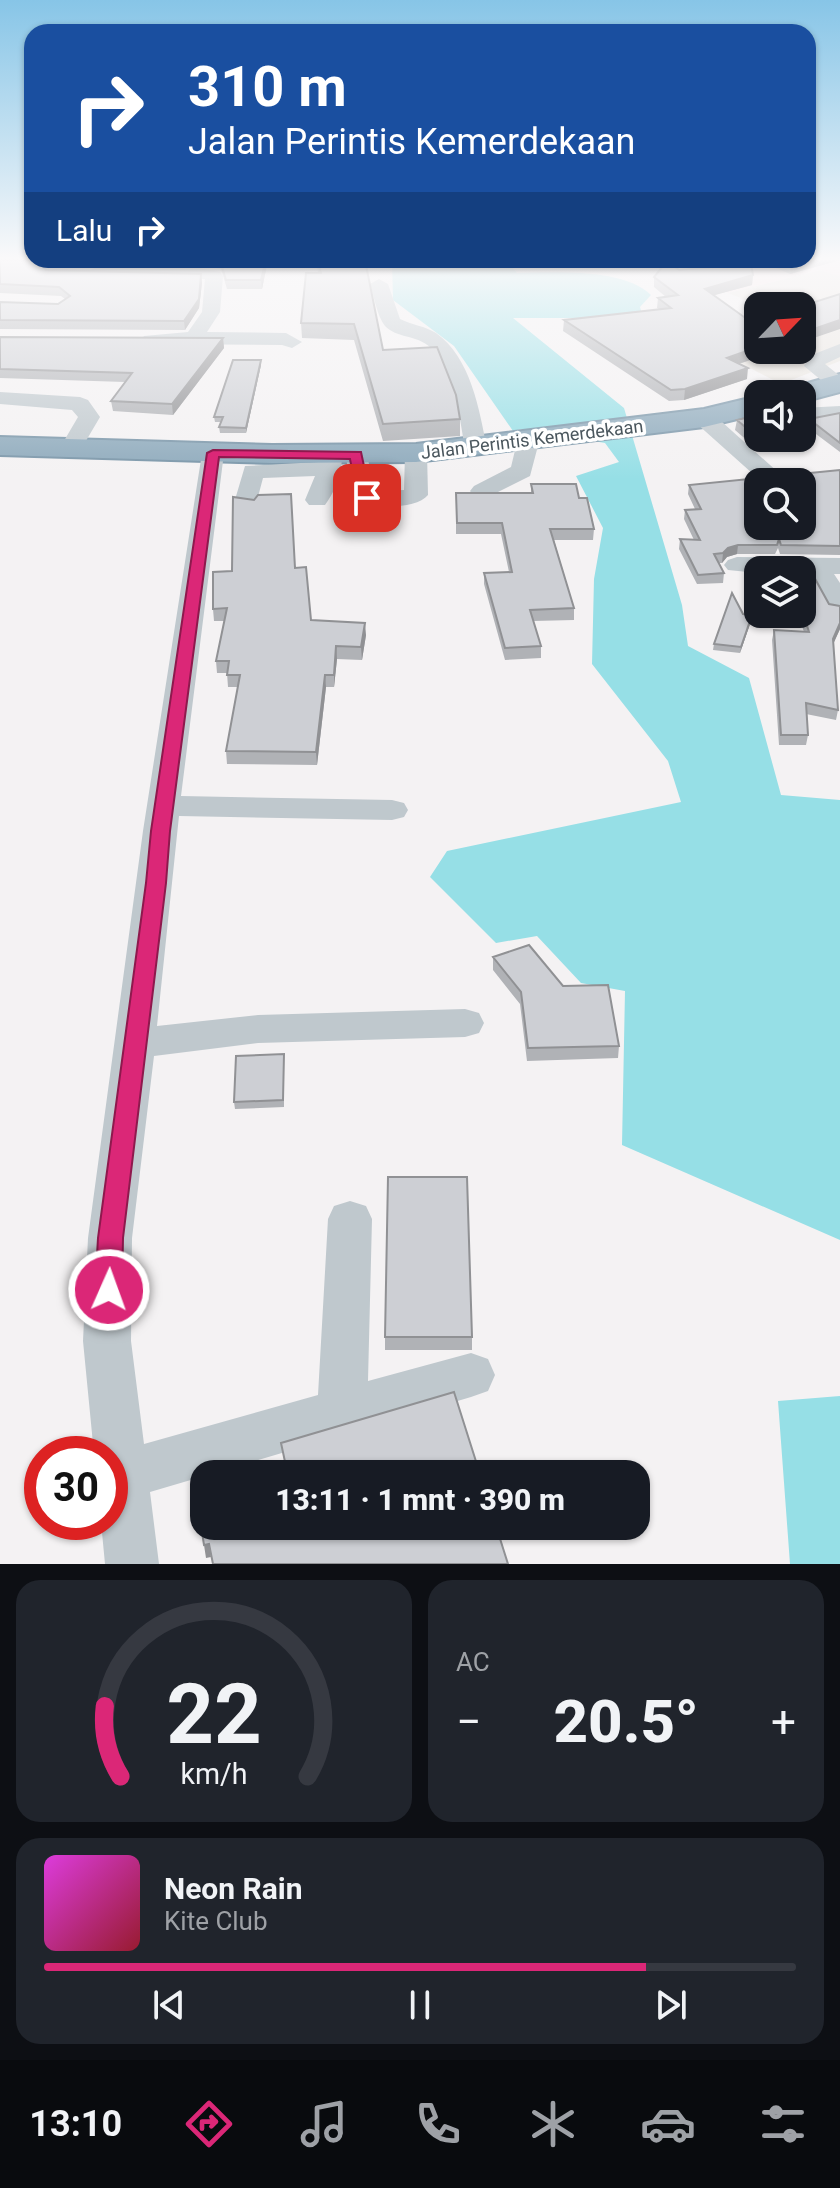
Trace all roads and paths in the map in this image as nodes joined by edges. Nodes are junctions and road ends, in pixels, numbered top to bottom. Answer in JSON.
{"nodes":[{"id":1,"x":197,"y":333,"type":"edge"},
{"id":2,"x":422,"y":333,"type":"edge"},
{"id":3,"x":194,"y":338,"type":"junction"},
{"id":4,"x":134,"y":339,"type":"edge"},
{"id":5,"x":292,"y":342,"type":"dead end"},
{"id":6,"x":840,"y":350,"type":"edge"},
{"id":7,"x":839,"y":391,"type":"edge"},
{"id":8,"x":816,"y":393,"type":"edge"},
{"id":9,"x":0,"y":398,"type":"edge"},
{"id":10,"x":816,"y":405,"type":"edge"},
{"id":11,"x":744,"y":408,"type":"edge"},
{"id":12,"x":704,"y":418,"type":"junction"},
{"id":13,"x":531,"y":442,"type":"junction"},
{"id":14,"x":6,"y":445,"type":"edge"},
{"id":15,"x":72,"y":446,"type":"junction"},
{"id":16,"x":476,"y":448,"type":"junction"},
{"id":17,"x":213,"y":453,"type":"junction"},
{"id":18,"x":416,"y":453,"type":"junction"},
{"id":19,"x":339,"y":460,"type":"junction"},
{"id":20,"x":760,"y":468,"type":"edge"},
{"id":21,"x":482,"y":491,"type":"edge"},
{"id":22,"x":317,"y":500,"type":"dead end"},
{"id":23,"x":246,"y":503,"type":"edge"},
{"id":24,"x":791,"y":542,"type":"edge"},
{"id":25,"x":737,"y":565,"type":"dead end"},
{"id":26,"x":821,"y":566,"type":"edge"},
{"id":27,"x":840,"y":606,"type":"edge"},
{"id":28,"x":392,"y":810,"type":"dead end"},
{"id":29,"x":163,"y":812,"type":"junction"},
{"id":30,"x":350,"y":824,"type":"dead end"},
{"id":31,"x":465,"y":1023,"type":"dead end"},
{"id":32,"x":136,"y":1043,"type":"junction"},
{"id":33,"x":350,"y":1219,"type":"dead end"},
{"id":34,"x":471,"y":1375,"type":"dead end"},
{"id":35,"x":342,"y":1410,"type":"junction"},
{"id":36,"x":118,"y":1436,"type":"edge"},
{"id":37,"x":128,"y":1473,"type":"edge"},
{"id":38,"x":128,"y":1528,"type":"edge"},
{"id":39,"x":132,"y":1564,"type":"edge"}],
"edges":[{"from":1,"to":3,"type":"street"},
{"from":2,"to":16,"type":"street"},
{"from":3,"to":4,"type":"street"},
{"from":3,"to":5,"type":"street"},
{"from":6,"to":7,"type":"street"},
{"from":7,"to":8,"type":"highway"},
{"from":7,"to":10,"type":"street"},
{"from":9,"to":15,"type":"street"},
{"from":11,"to":12,"type":"highway","name":"Jalan Perintis Kemerdekaan"},
{"from":12,"to":13,"type":"highway","name":"Jalan Perintis Kemerdekaan"},
{"from":12,"to":20,"type":"street"},
{"from":13,"to":16,"type":"highway","name":"Jalan Perintis Kemerdekaan"},
{"from":13,"to":21,"type":"street"},
{"from":14,"to":15,"type":"highway","name":"Jalan Perintis Kemerdekaan"},
{"from":15,"to":17,"type":"highway","name":"Jalan Perintis Kemerdekaan"},
{"from":16,"to":18,"type":"highway","name":"Jalan Perintis Kemerdekaan"},
{"from":17,"to":19,"type":"highway","name":"Jalan Perintis Kemerdekaan"},
{"from":17,"to":29,"type":"street"},
{"from":18,"to":19,"type":"highway","name":"Jalan Perintis Kemerdekaan"},
{"from":18,"to":19,"type":"street"},
{"from":19,"to":22,"type":"street"},
{"from":19,"to":23,"type":"street"},
{"from":24,"to":26,"type":"street"},
{"from":25,"to":26,"type":"street"},
{"from":26,"to":27,"type":"street"},
{"from":28,"to":29,"type":"street"},
{"from":29,"to":30,"type":"street"},
{"from":29,"to":32,"type":"street"},
{"from":31,"to":32,"type":"street"},
{"from":32,"to":36,"type":"street"},
{"from":33,"to":35,"type":"street"},
{"from":34,"to":35,"type":"street"},
{"from":35,"to":37,"type":"street"},
{"from":38,"to":39,"type":"street"}]}
